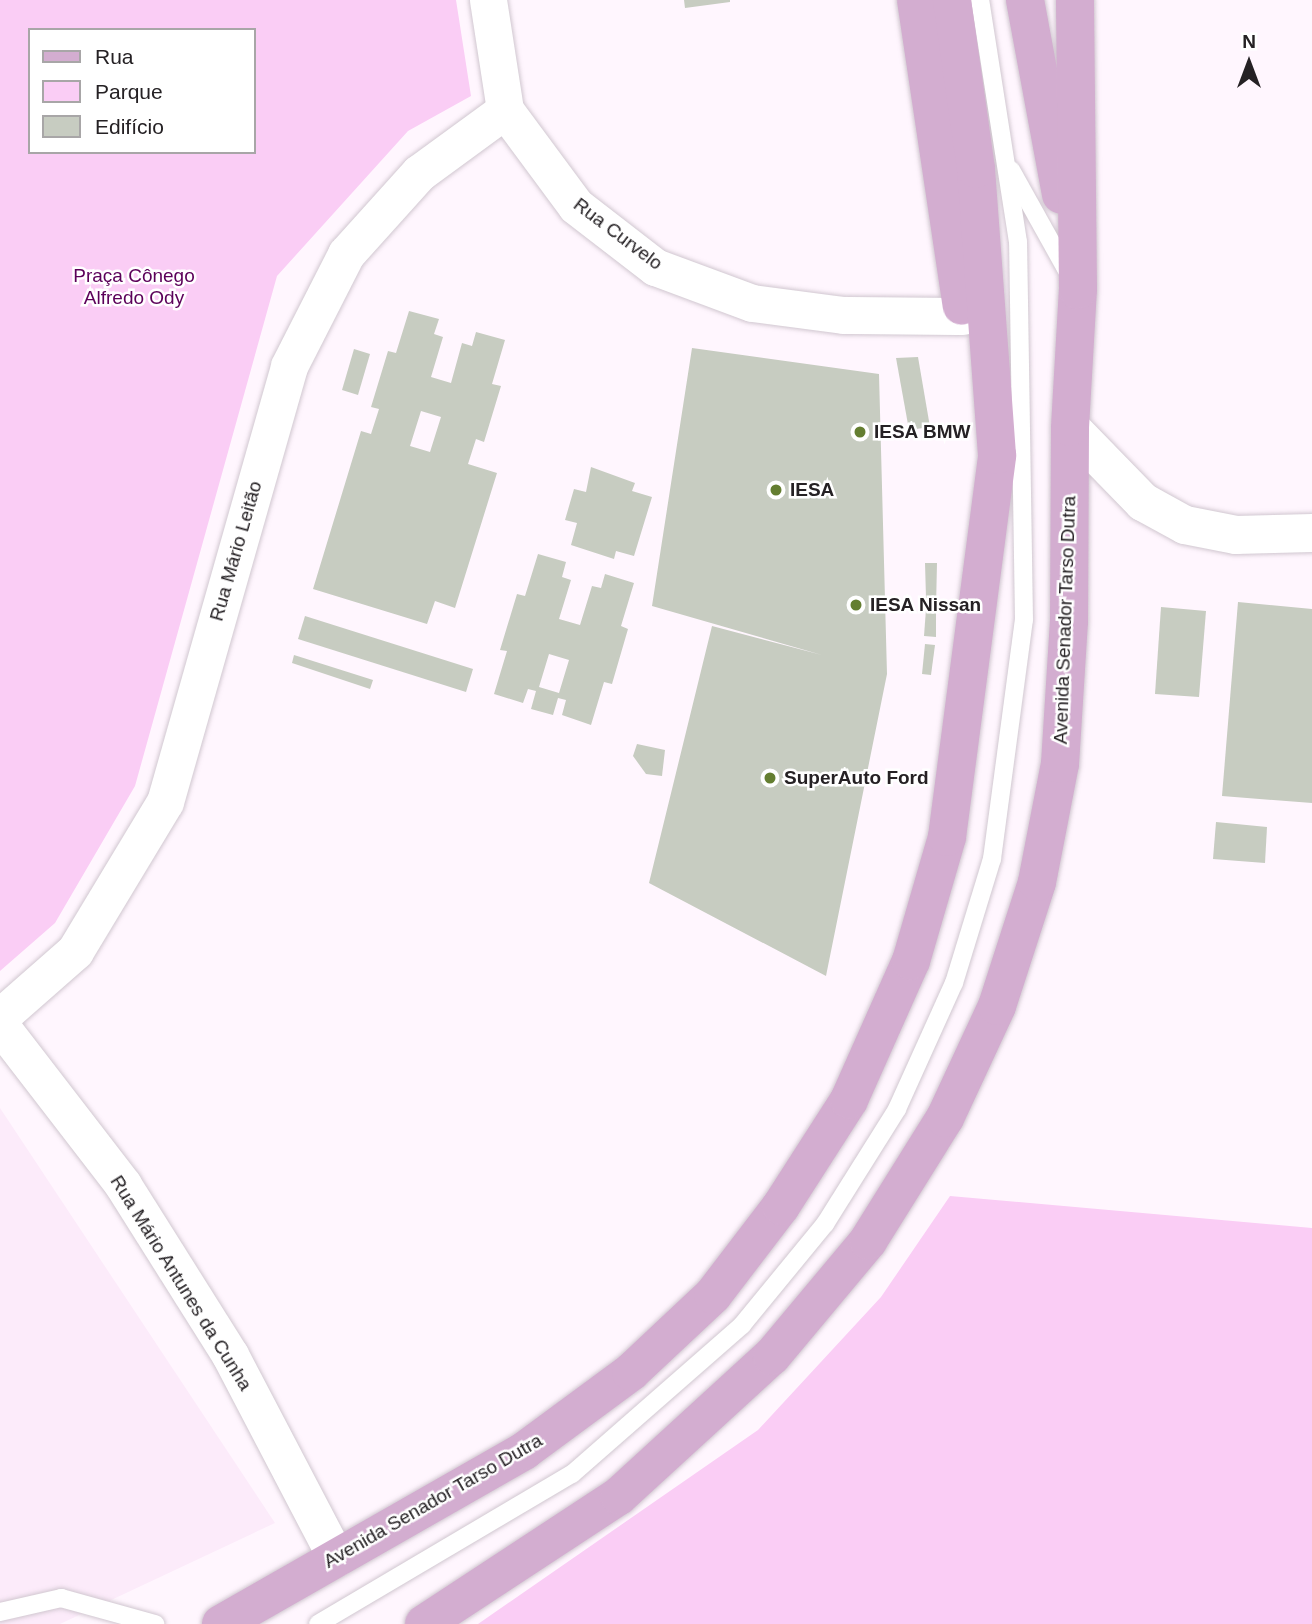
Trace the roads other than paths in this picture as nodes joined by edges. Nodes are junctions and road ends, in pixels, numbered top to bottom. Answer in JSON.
{"nodes":[{"id":1,"x":488,"y":0,"type":"edge"},
{"id":2,"x":916,"y":0,"type":"edge"},
{"id":3,"x":952,"y":0,"type":"edge"},
{"id":4,"x":980,"y":0,"type":"edge"},
{"id":5,"x":1025,"y":0,"type":"edge"},
{"id":6,"x":1074,"y":0,"type":"edge"},
{"id":7,"x":505,"y":110,"type":"junction"},
{"id":8,"x":1005,"y":161,"type":"junction"},
{"id":9,"x":1078,"y":290,"type":"junction"},
{"id":10,"x":963,"y":316,"type":"junction"},
{"id":11,"x":1070,"y":427,"type":"junction"},
{"id":12,"x":997,"y":455,"type":"junction"},
{"id":13,"x":1312,"y":533,"type":"edge"},
{"id":14,"x":0,"y":1017,"type":"edge"},
{"id":15,"x":0,"y":1025,"type":"edge"},
{"id":16,"x":336,"y":1558,"type":"junction"},
{"id":17,"x":0,"y":1612,"type":"edge"},
{"id":18,"x":155,"y":1624,"type":"edge"},
{"id":19,"x":221,"y":1624,"type":"edge"},
{"id":20,"x":318,"y":1624,"type":"edge"},
{"id":21,"x":424,"y":1624,"type":"edge"}],
"edges":[{"from":1,"to":7,"type":"street","name":"Rua Curvelo"},
{"from":2,"to":10,"type":"main road","name":"Avenida Senador Tarso Dutra"},
{"from":3,"to":12,"type":"main road","name":"Avenida Senador Tarso Dutra"},
{"from":4,"to":8,"type":"lane"},
{"from":5,"to":9,"type":"main road","name":"Avenida Senador Tarso Dutra"},
{"from":6,"to":9,"type":"main road","name":"Avenida Senador Tarso Dutra"},
{"from":7,"to":10,"type":"street","name":"Rua Curvelo"},
{"from":7,"to":14,"type":"street","name":"Rua Mário Leitão"},
{"from":8,"to":9,"type":"lane"},
{"from":8,"to":20,"type":"lane"},
{"from":9,"to":11,"type":"main road","name":"Avenida Senador Tarso Dutra"},
{"from":10,"to":12,"type":"main road","name":"Avenida Senador Tarso Dutra"},
{"from":11,"to":13,"type":"street"},
{"from":11,"to":21,"type":"main road","name":"Avenida Senador Tarso Dutra"},
{"from":12,"to":16,"type":"main road","name":"Avenida Senador Tarso Dutra"},
{"from":15,"to":16,"type":"street","name":"Rua Mário Antunes da Cunha"},
{"from":16,"to":19,"type":"main road","name":"Avenida Senador Tarso Dutra"},
{"from":17,"to":18,"type":"lane"}]}
